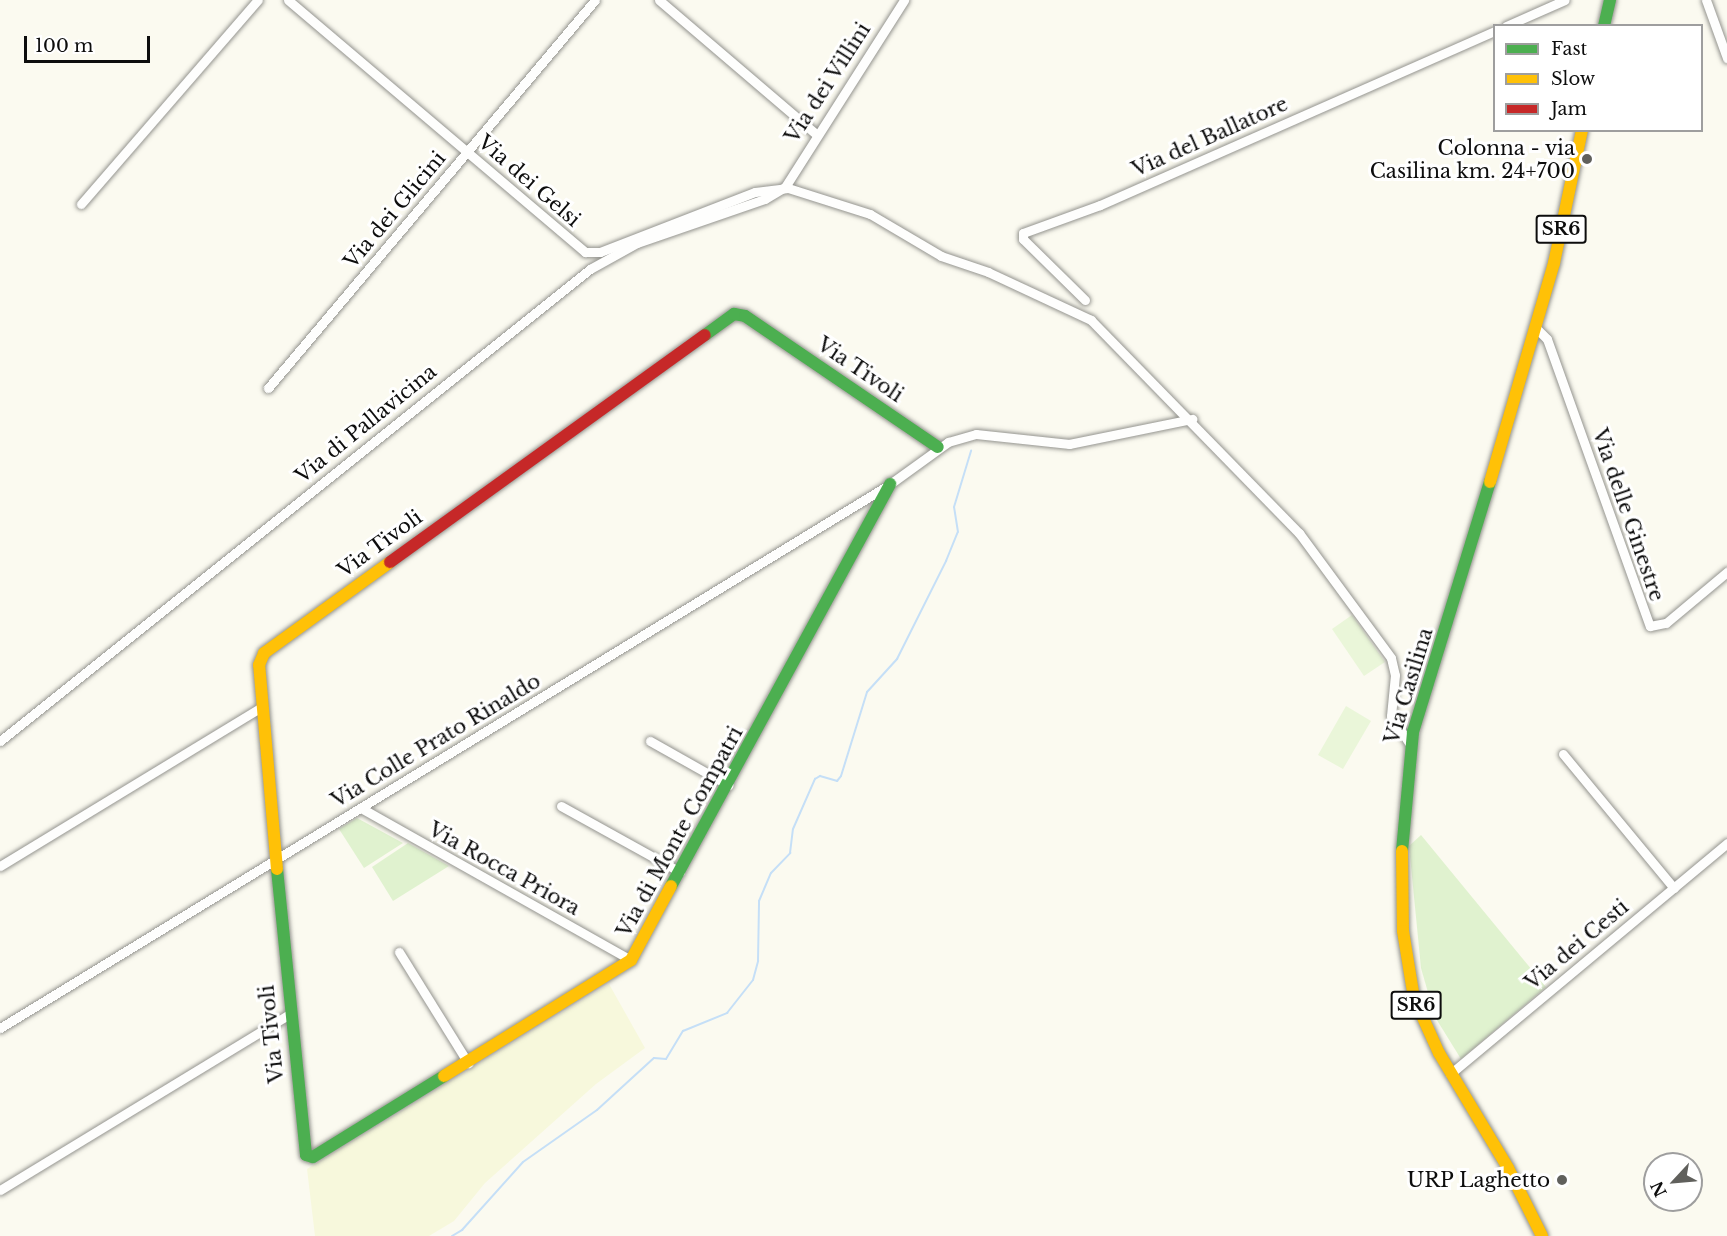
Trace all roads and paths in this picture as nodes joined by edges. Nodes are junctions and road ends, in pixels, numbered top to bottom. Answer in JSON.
{"nodes":[{"id":1,"x":258,"y":0,"type":"edge"},
{"id":2,"x":288,"y":0,"type":"edge"},
{"id":3,"x":595,"y":0,"type":"edge"},
{"id":4,"x":659,"y":0,"type":"edge"},
{"id":5,"x":904,"y":0,"type":"edge"},
{"id":6,"x":1564,"y":0,"type":"edge"},
{"id":7,"x":1610,"y":0,"type":"edge"},
{"id":8,"x":1706,"y":0,"type":"edge"},
{"id":9,"x":1510,"y":24,"type":"edge"},
{"id":10,"x":1604,"y":24,"type":"edge"},
{"id":11,"x":1493,"y":31,"type":"edge"},
{"id":12,"x":1727,"y":58,"type":"edge"},
{"id":13,"x":1582,"y":132,"type":"edge"},
{"id":14,"x":816,"y":134,"type":"junction"},
{"id":15,"x":469,"y":152,"type":"junction"},
{"id":16,"x":785,"y":188,"type":"junction"},
{"id":17,"x":81,"y":204,"type":"dead end"},
{"id":18,"x":1085,"y":300,"type":"dead end"},
{"id":19,"x":1535,"y":327,"type":"junction"},
{"id":20,"x":268,"y":388,"type":"dead end"},
{"id":21,"x":1192,"y":419,"type":"junction"},
{"id":22,"x":938,"y":447,"type":"junction"},
{"id":23,"x":890,"y":484,"type":"junction"},
{"id":24,"x":1727,"y":572,"type":"edge"},
{"id":25,"x":260,"y":708,"type":"junction"},
{"id":26,"x":0,"y":741,"type":"edge"},
{"id":27,"x":650,"y":741,"type":"dead end"},
{"id":28,"x":1410,"y":744,"type":"junction"},
{"id":29,"x":1563,"y":754,"type":"dead end"},
{"id":30,"x":728,"y":785,"type":"junction"},
{"id":31,"x":561,"y":806,"type":"dead end"},
{"id":32,"x":361,"y":808,"type":"junction"},
{"id":33,"x":1727,"y":843,"type":"edge"},
{"id":34,"x":274,"y":861,"type":"junction"},
{"id":35,"x":0,"y":866,"type":"edge"},
{"id":36,"x":680,"y":872,"type":"junction"},
{"id":37,"x":1674,"y":888,"type":"junction"},
{"id":38,"x":399,"y":952,"type":"dead end"},
{"id":39,"x":631,"y":960,"type":"junction"},
{"id":40,"x":289,"y":1014,"type":"junction"},
{"id":41,"x":0,"y":1028,"type":"edge"},
{"id":42,"x":468,"y":1063,"type":"junction"},
{"id":43,"x":1450,"y":1074,"type":"junction"},
{"id":44,"x":308,"y":1156,"type":"joint"},
{"id":45,"x":0,"y":1190,"type":"edge"},
{"id":46,"x":1542,"y":1236,"type":"edge"}],
"edges":[{"from":1,"to":17,"type":"street"},
{"from":2,"to":15,"type":"street","name":"Via dei Gelsi"},
{"from":3,"to":15,"type":"street","name":"Via dei Glicini"},
{"from":4,"to":14,"type":"street"},
{"from":5,"to":14,"type":"street","name":"Via dei Villini"},
{"from":6,"to":9,"type":"street"},
{"from":7,"to":10,"type":"street"},
{"from":8,"to":12,"type":"street"},
{"from":11,"to":18,"type":"street","name":"Via del Ballatore"},
{"from":13,"to":19,"type":"street","name":"Via Casilina","number":"SR6"},
{"from":14,"to":16,"type":"street","name":"Via dei Villini"},
{"from":15,"to":16,"type":"street","name":"Via dei Gelsi"},
{"from":15,"to":20,"type":"street","name":"Via dei Glicini"},
{"from":16,"to":21,"type":"street"},
{"from":16,"to":26,"type":"street","name":"Via di Pallavicina"},
{"from":19,"to":24,"type":"street","name":"Via delle Ginestre"},
{"from":19,"to":28,"type":"street","name":"Via Casilina","number":"SR6"},
{"from":21,"to":22,"type":"street","name":"Via Colle Prato Rinaldo"},
{"from":21,"to":28,"type":"street"},
{"from":22,"to":23,"type":"street","name":"Via Colle Prato Rinaldo"},
{"from":22,"to":25,"type":"street","name":"Via Tivoli"},
{"from":23,"to":30,"type":"street","name":"Via di Monte Compatri"},
{"from":23,"to":32,"type":"street","name":"Via Colle Prato Rinaldo"},
{"from":25,"to":34,"type":"street","name":"Via Tivoli"},
{"from":25,"to":35,"type":"street"},
{"from":27,"to":30,"type":"street"},
{"from":28,"to":43,"type":"street","name":"Via Casilina","number":"SR6"},
{"from":29,"to":37,"type":"street"},
{"from":30,"to":36,"type":"street","name":"Via di Monte Compatri"},
{"from":31,"to":36,"type":"street"},
{"from":32,"to":34,"type":"street","name":"Via Colle Prato Rinaldo"},
{"from":32,"to":39,"type":"street","name":"Via Rocca Priora"},
{"from":33,"to":37,"type":"street","name":"Via dei Cesti"},
{"from":34,"to":40,"type":"street","name":"Via Tivoli"},
{"from":34,"to":41,"type":"street","name":"Via Colle Prato Rinaldo"},
{"from":36,"to":39,"type":"street","name":"Via di Monte Compatri"},
{"from":37,"to":43,"type":"street","name":"Via dei Cesti"},
{"from":38,"to":42,"type":"street"},
{"from":39,"to":42,"type":"street","name":"Via di Monte Compatri"},
{"from":40,"to":44,"type":"street","name":"Via Tivoli"},
{"from":40,"to":45,"type":"street"},
{"from":42,"to":44,"type":"street","name":"Via di Monte Compatri"},
{"from":43,"to":46,"type":"street","name":"Via Casilina","number":"SR6"}]}
